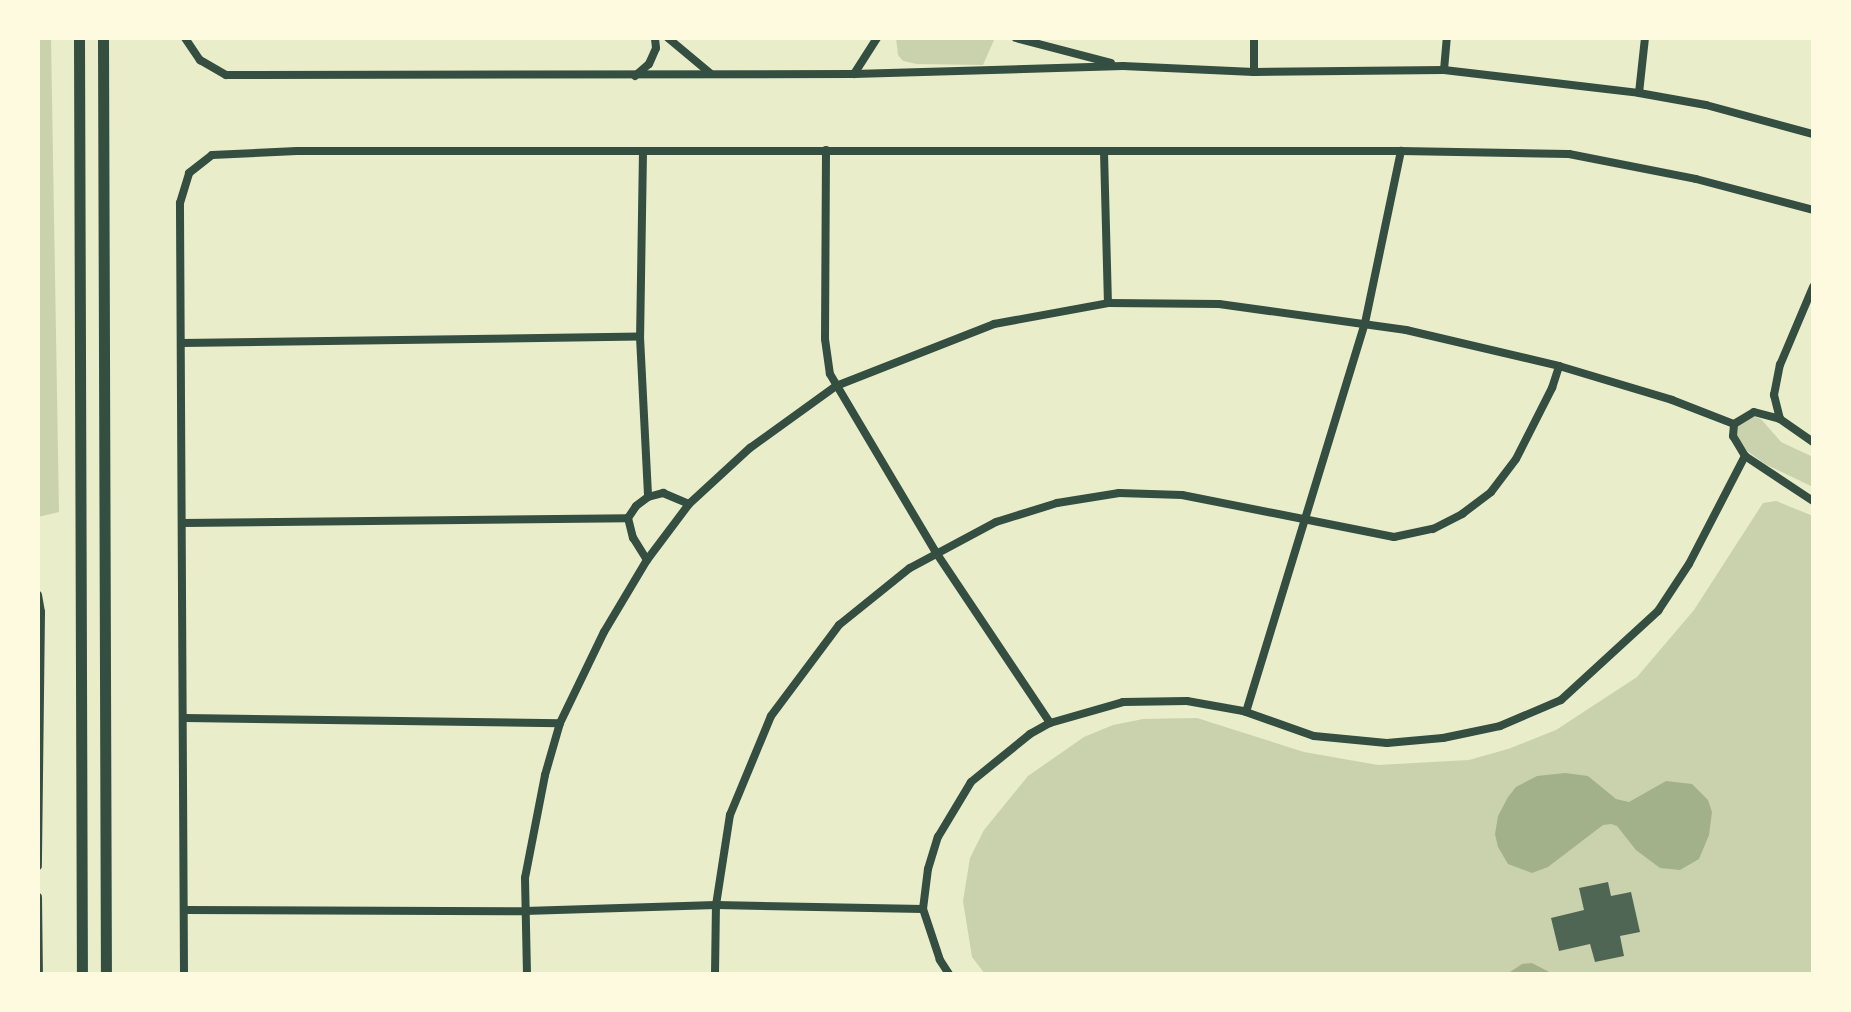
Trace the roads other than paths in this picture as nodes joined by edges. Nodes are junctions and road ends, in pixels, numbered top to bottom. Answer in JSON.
{"nodes":[{"id":1,"x":79,"y":38,"type":"edge"},
{"id":2,"x":103,"y":38,"type":"edge"},
{"id":3,"x":185,"y":38,"type":"edge"},
{"id":4,"x":655,"y":38,"type":"edge"},
{"id":5,"x":668,"y":38,"type":"edge"},
{"id":6,"x":877,"y":38,"type":"edge"},
{"id":7,"x":1016,"y":38,"type":"edge"},
{"id":8,"x":1254,"y":38,"type":"edge"},
{"id":9,"x":1447,"y":38,"type":"edge"},
{"id":10,"x":1645,"y":38,"type":"edge"},
{"id":11,"x":1123,"y":66,"type":"junction"},
{"id":12,"x":1444,"y":70,"type":"junction"},
{"id":13,"x":1254,"y":72,"type":"junction"},
{"id":14,"x":710,"y":74,"type":"junction"},
{"id":15,"x":854,"y":74,"type":"junction"},
{"id":16,"x":635,"y":76,"type":"junction"},
{"id":17,"x":1639,"y":93,"type":"junction"},
{"id":18,"x":1813,"y":134,"type":"edge"},
{"id":19,"x":826,"y":150,"type":"junction"},
{"id":20,"x":643,"y":151,"type":"junction"},
{"id":21,"x":1401,"y":151,"type":"junction"},
{"id":22,"x":1104,"y":152,"type":"junction"},
{"id":23,"x":1813,"y":210,"type":"edge"},
{"id":24,"x":1813,"y":287,"type":"edge"},
{"id":25,"x":1108,"y":303,"type":"junction"},
{"id":26,"x":1365,"y":323,"type":"junction"},
{"id":27,"x":640,"y":337,"type":"junction"},
{"id":28,"x":182,"y":343,"type":"junction"},
{"id":29,"x":1559,"y":366,"type":"junction"},
{"id":30,"x":836,"y":386,"type":"junction"},
{"id":31,"x":1780,"y":419,"type":"junction"},
{"id":32,"x":1734,"y":424,"type":"junction"},
{"id":33,"x":1813,"y":442,"type":"edge"},
{"id":34,"x":1745,"y":456,"type":"junction"},
{"id":35,"x":648,"y":497,"type":"junction"},
{"id":36,"x":1813,"y":501,"type":"edge"},
{"id":37,"x":689,"y":504,"type":"junction"},
{"id":38,"x":628,"y":518,"type":"junction"},
{"id":39,"x":1304,"y":521,"type":"junction"},
{"id":40,"x":183,"y":523,"type":"junction"},
{"id":41,"x":935,"y":551,"type":"junction"},
{"id":42,"x":647,"y":560,"type":"junction"},
{"id":43,"x":38,"y":595,"type":"edge"},
{"id":44,"x":1246,"y":712,"type":"junction"},
{"id":45,"x":39,"y":714,"type":"edge"},
{"id":46,"x":185,"y":718,"type":"junction"},
{"id":47,"x":560,"y":723,"type":"junction"},
{"id":48,"x":1050,"y":723,"type":"junction"},
{"id":49,"x":38,"y":866,"type":"edge"},
{"id":50,"x":38,"y":897,"type":"edge"},
{"id":51,"x":716,"y":905,"type":"junction"},
{"id":52,"x":923,"y":909,"type":"junction"},
{"id":53,"x":184,"y":910,"type":"junction"},
{"id":54,"x":525,"y":911,"type":"junction"},
{"id":55,"x":39,"y":974,"type":"edge"},
{"id":56,"x":82,"y":974,"type":"edge"},
{"id":57,"x":106,"y":974,"type":"edge"},
{"id":58,"x":184,"y":974,"type":"edge"},
{"id":59,"x":527,"y":974,"type":"edge"},
{"id":60,"x":715,"y":974,"type":"edge"},
{"id":61,"x":949,"y":974,"type":"edge"}],
"edges":[{"from":1,"to":56,"type":"street"},
{"from":2,"to":57,"type":"street"},
{"from":3,"to":16,"type":"street"},
{"from":4,"to":16,"type":"street"},
{"from":5,"to":14,"type":"street"},
{"from":6,"to":15,"type":"street"},
{"from":7,"to":11,"type":"street"},
{"from":8,"to":13,"type":"street"},
{"from":9,"to":12,"type":"street"},
{"from":10,"to":17,"type":"street"},
{"from":11,"to":13,"type":"street"},
{"from":11,"to":15,"type":"street"},
{"from":12,"to":13,"type":"street"},
{"from":12,"to":17,"type":"street"},
{"from":14,"to":15,"type":"street"},
{"from":14,"to":16,"type":"street"},
{"from":17,"to":18,"type":"street"},
{"from":19,"to":20,"type":"street"},
{"from":19,"to":22,"type":"street"},
{"from":19,"to":30,"type":"street"},
{"from":20,"to":27,"type":"street"},
{"from":20,"to":28,"type":"street"},
{"from":21,"to":22,"type":"street"},
{"from":21,"to":23,"type":"street"},
{"from":21,"to":26,"type":"street"},
{"from":22,"to":25,"type":"street"},
{"from":24,"to":31,"type":"street"},
{"from":25,"to":26,"type":"street"},
{"from":25,"to":30,"type":"street"},
{"from":26,"to":29,"type":"street"},
{"from":26,"to":39,"type":"street"},
{"from":27,"to":28,"type":"street"},
{"from":27,"to":35,"type":"street"},
{"from":28,"to":40,"type":"street"},
{"from":29,"to":32,"type":"street"},
{"from":29,"to":39,"type":"street"},
{"from":30,"to":37,"type":"street"},
{"from":30,"to":41,"type":"street"},
{"from":31,"to":32,"type":"street"},
{"from":31,"to":33,"type":"street"},
{"from":32,"to":34,"type":"street"},
{"from":34,"to":36,"type":"street"},
{"from":34,"to":44,"type":"street"},
{"from":35,"to":37,"type":"street"},
{"from":35,"to":38,"type":"street"},
{"from":37,"to":42,"type":"street"},
{"from":38,"to":40,"type":"street"},
{"from":38,"to":42,"type":"street"},
{"from":39,"to":41,"type":"street"},
{"from":39,"to":44,"type":"street"},
{"from":40,"to":46,"type":"street"},
{"from":41,"to":48,"type":"street"},
{"from":41,"to":51,"type":"street"},
{"from":42,"to":47,"type":"street"},
{"from":43,"to":45,"type":"street"},
{"from":44,"to":48,"type":"street"},
{"from":45,"to":49,"type":"street"},
{"from":46,"to":47,"type":"street"},
{"from":46,"to":53,"type":"street"},
{"from":47,"to":54,"type":"street"},
{"from":48,"to":52,"type":"street"},
{"from":50,"to":55,"type":"street"},
{"from":51,"to":52,"type":"street"},
{"from":51,"to":54,"type":"street"},
{"from":51,"to":60,"type":"street"},
{"from":52,"to":61,"type":"street"},
{"from":53,"to":54,"type":"street"},
{"from":53,"to":58,"type":"street"},
{"from":54,"to":59,"type":"street"}]}
